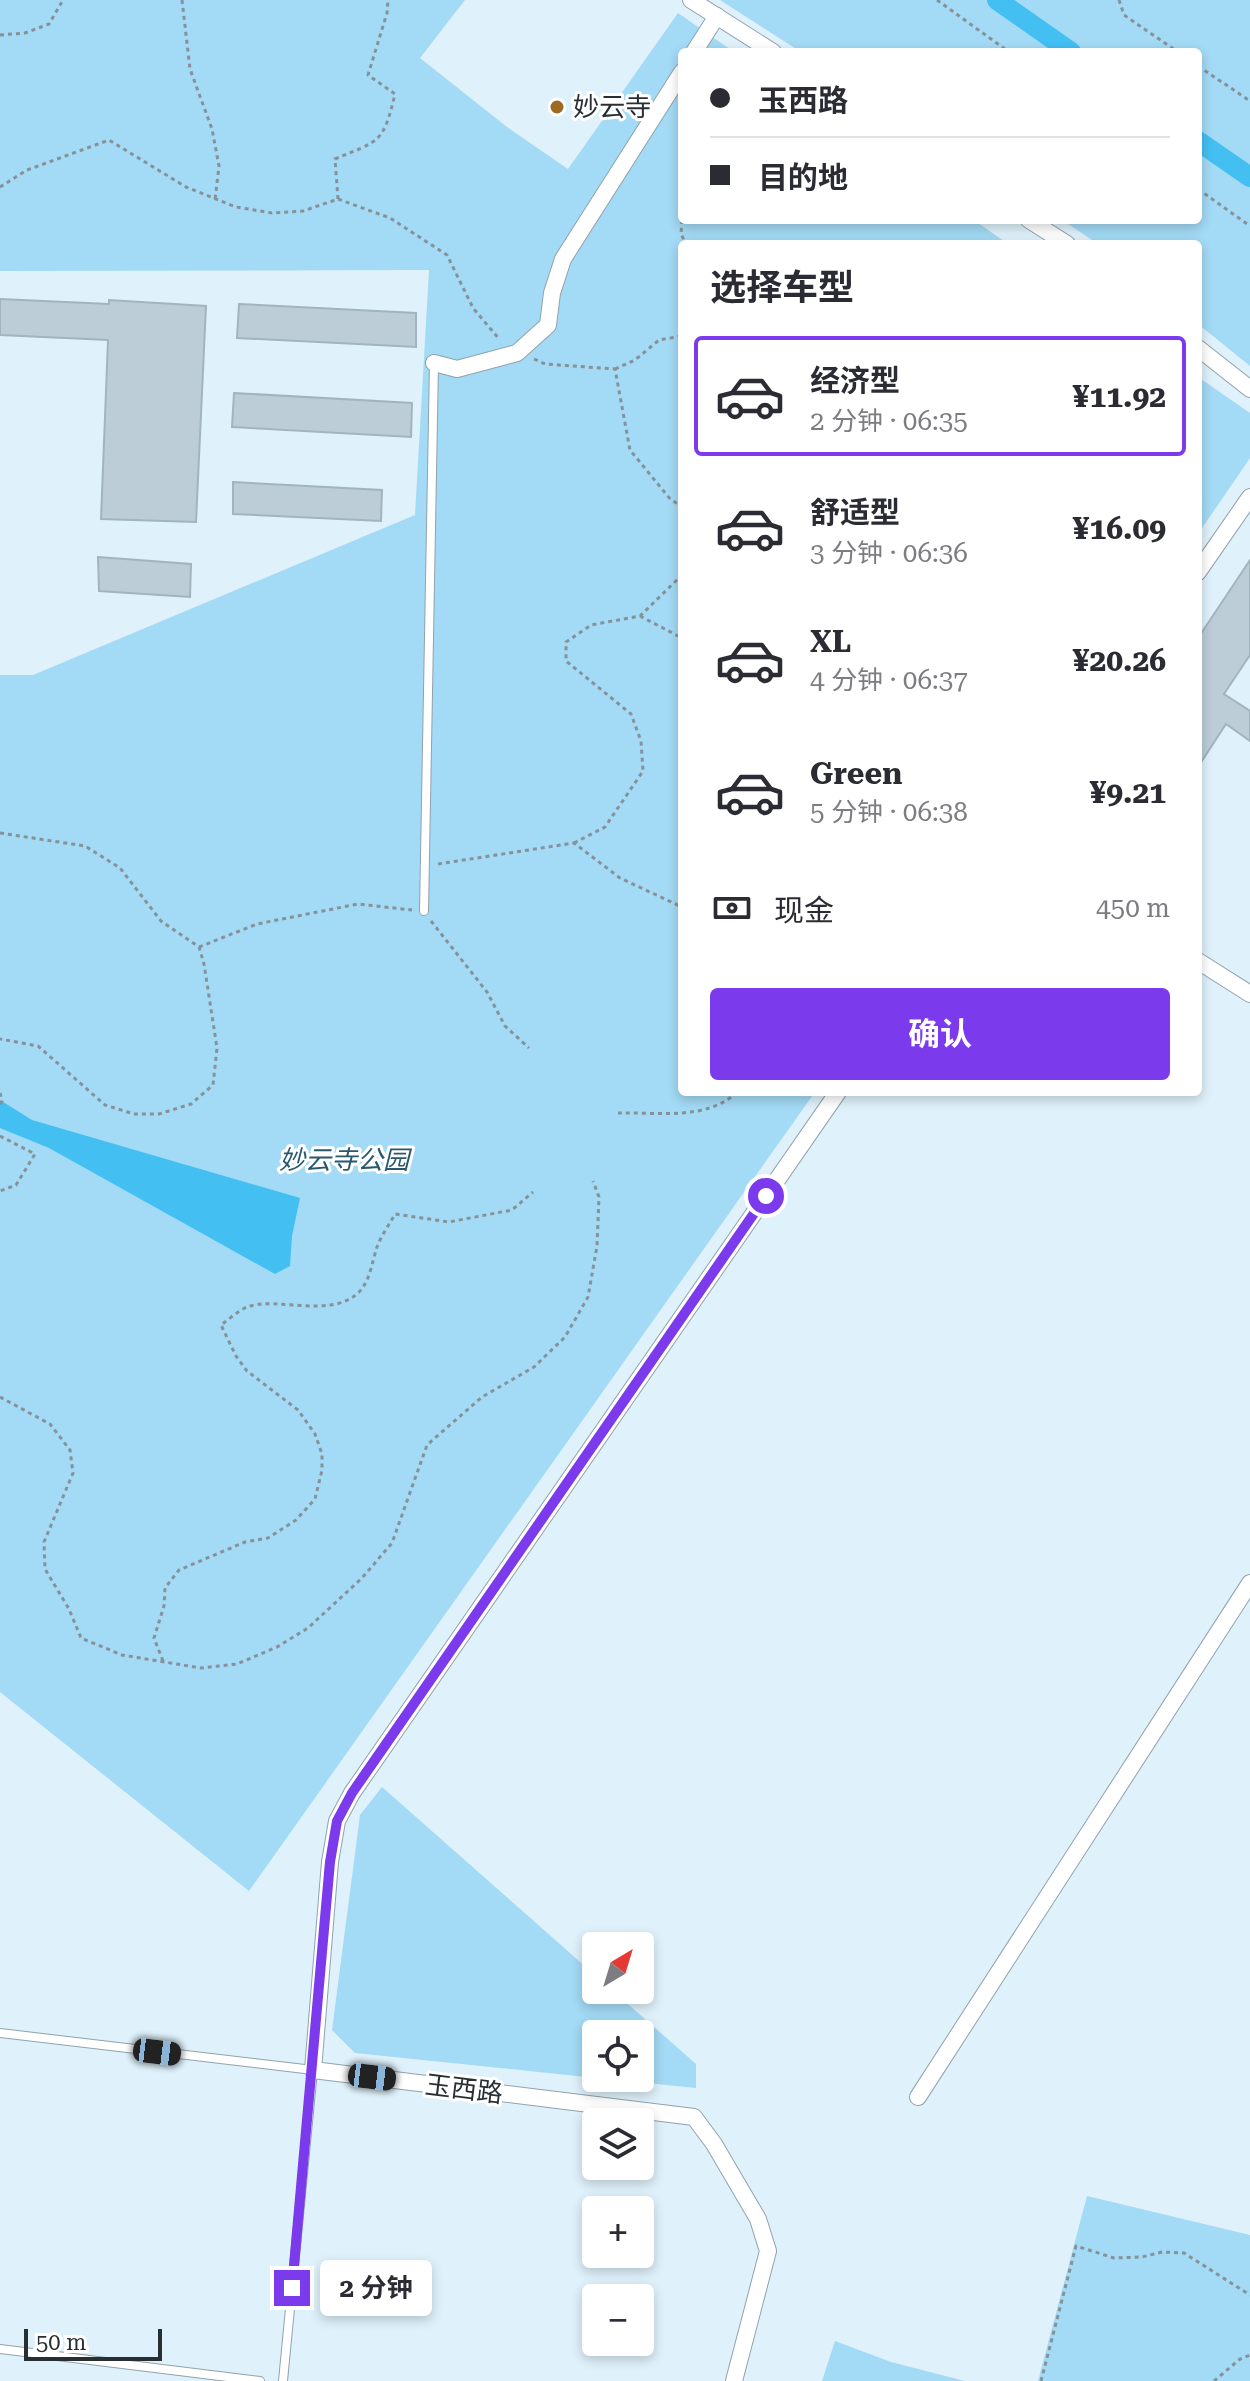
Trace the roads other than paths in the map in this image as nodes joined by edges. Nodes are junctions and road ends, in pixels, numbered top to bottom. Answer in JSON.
{"nodes":[{"id":1,"x":691,"y":0,"type":"edge"},
{"id":2,"x":717,"y":16,"type":"junction"},
{"id":3,"x":697,"y":48,"type":"edge"},
{"id":4,"x":767,"y":48,"type":"edge"},
{"id":5,"x":678,"y":78,"type":"edge"},
{"id":6,"x":1035,"y":224,"type":"edge"},
{"id":7,"x":1061,"y":240,"type":"edge"},
{"id":8,"x":1202,"y":351,"type":"edge"},
{"id":9,"x":434,"y":363,"type":"joint"},
{"id":10,"x":1250,"y":389,"type":"edge"},
{"id":11,"x":1250,"y":497,"type":"edge"},
{"id":12,"x":1202,"y":566,"type":"edge"},
{"id":13,"x":424,"y":911,"type":"road end"},
{"id":14,"x":1202,"y":964,"type":"edge"},
{"id":15,"x":1250,"y":994,"type":"edge"},
{"id":16,"x":835,"y":1096,"type":"edge"},
{"id":17,"x":1250,"y":1583,"type":"edge"},
{"id":18,"x":0,"y":2033,"type":"edge"},
{"id":19,"x":313,"y":2070,"type":"junction"},
{"id":20,"x":918,"y":2097,"type":"dead end"},
{"id":21,"x":0,"y":2349,"type":"edge"},
{"id":22,"x":260,"y":2381,"type":"edge"},
{"id":23,"x":283,"y":2381,"type":"edge"},
{"id":24,"x":734,"y":2381,"type":"edge"}],
"edges":[{"from":1,"to":2,"type":"street"},
{"from":2,"to":3,"type":"street"},
{"from":2,"to":4,"type":"street"},
{"from":5,"to":9,"type":"street"},
{"from":6,"to":7,"type":"street"},
{"from":8,"to":10,"type":"street"},
{"from":9,"to":13,"type":"lane"},
{"from":11,"to":12,"type":"street"},
{"from":14,"to":15,"type":"street"},
{"from":16,"to":19,"type":"street"},
{"from":17,"to":20,"type":"street"},
{"from":18,"to":19,"type":"lane"},
{"from":19,"to":23,"type":"lane"},
{"from":19,"to":24,"type":"street","name":"玉西路"},
{"from":21,"to":22,"type":"lane"}]}
